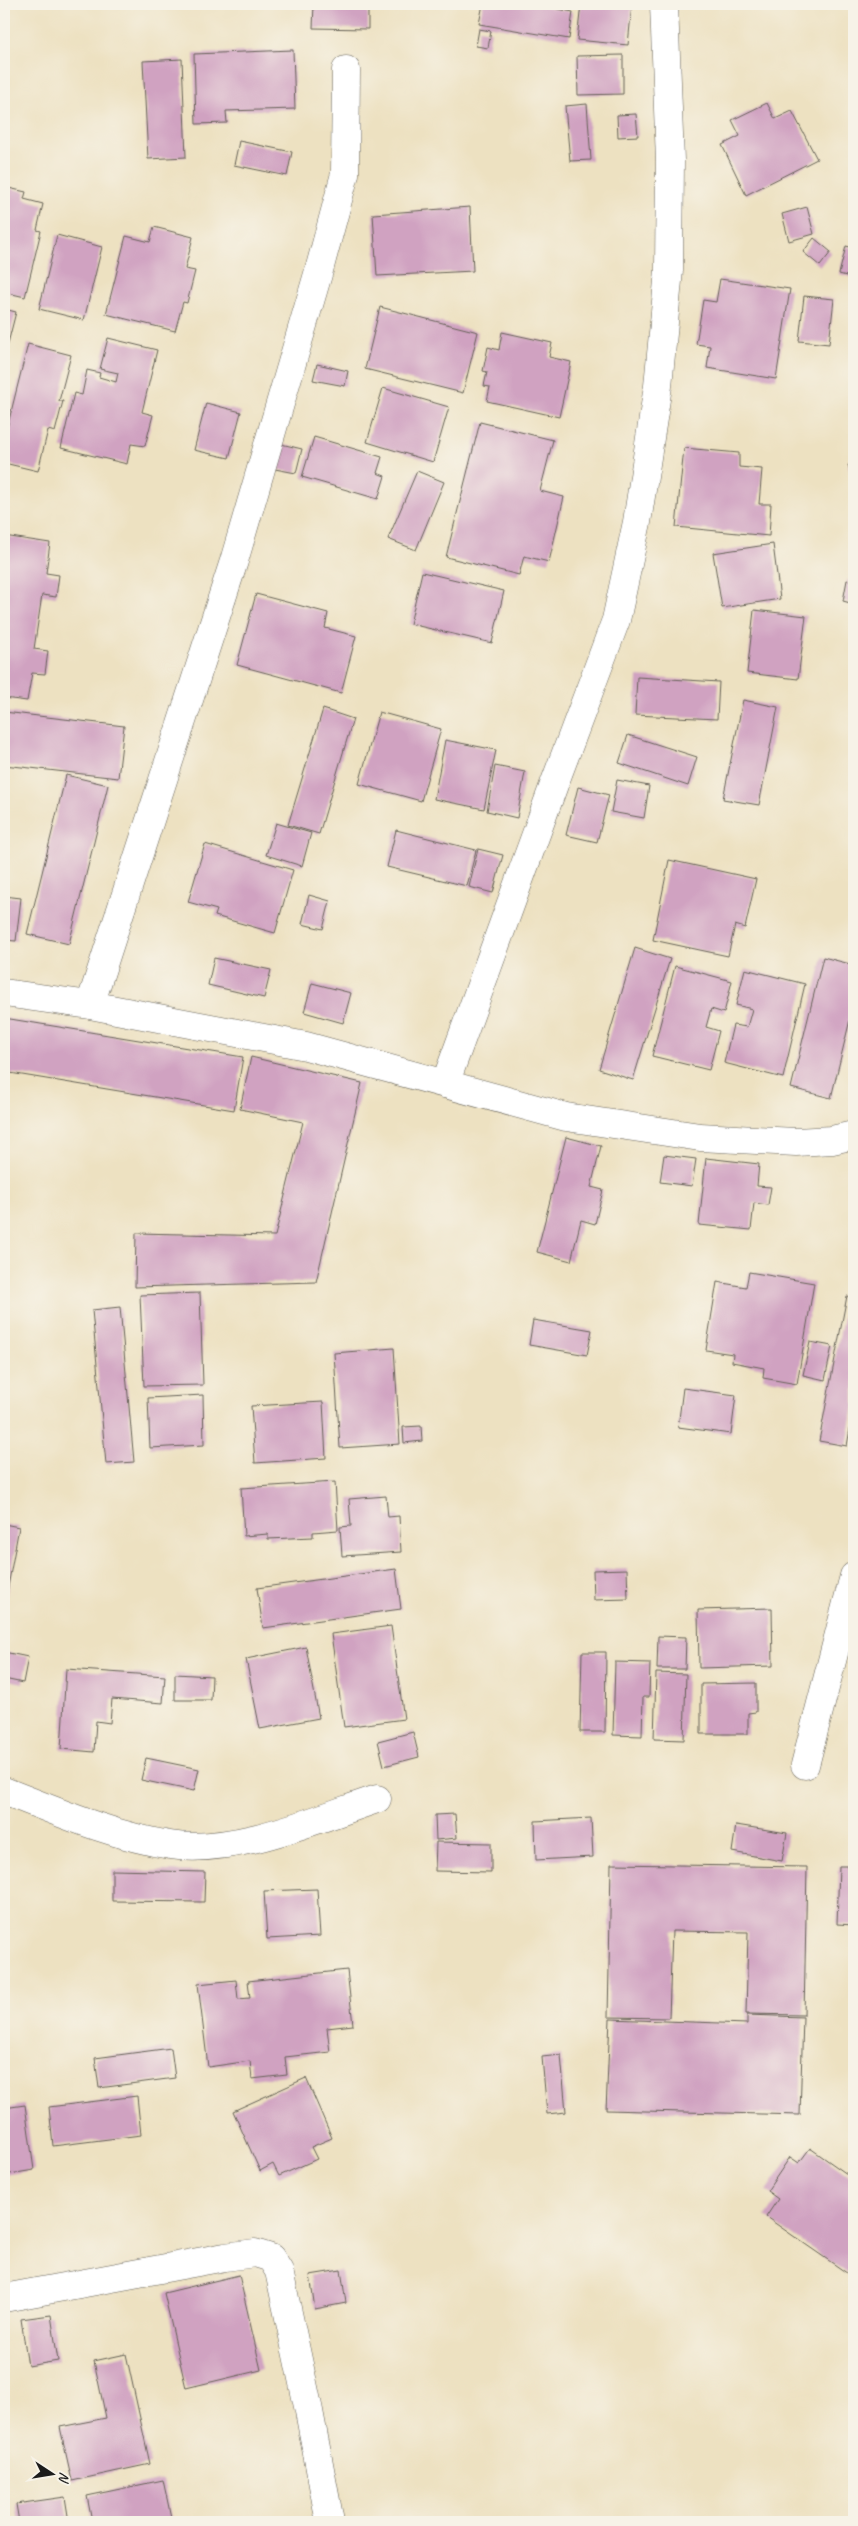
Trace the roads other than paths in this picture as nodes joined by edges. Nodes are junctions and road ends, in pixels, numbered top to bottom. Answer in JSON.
{"nodes":[{"id":1,"x":664,"y":4,"type":"edge"},
{"id":2,"x":346,"y":70,"type":"dead end"},
{"id":3,"x":4,"y":993,"type":"edge"},
{"id":4,"x":90,"y":1005,"type":"junction"},
{"id":5,"x":446,"y":1084,"type":"junction"},
{"id":6,"x":854,"y":1135,"type":"edge"},
{"id":7,"x":854,"y":1576,"type":"edge"},
{"id":8,"x":804,"y":1765,"type":"dead end"},
{"id":9,"x":4,"y":1791,"type":"edge"},
{"id":10,"x":377,"y":1799,"type":"dead end"},
{"id":11,"x":4,"y":2298,"type":"edge"},
{"id":12,"x":330,"y":2522,"type":"edge"}],
"edges":[{"from":1,"to":5,"type":"street"},
{"from":2,"to":4,"type":"street"},
{"from":3,"to":4,"type":"street"},
{"from":4,"to":5,"type":"street"},
{"from":5,"to":6,"type":"street"},
{"from":7,"to":8,"type":"street"},
{"from":9,"to":10,"type":"street"},
{"from":11,"to":12,"type":"street"}]}
